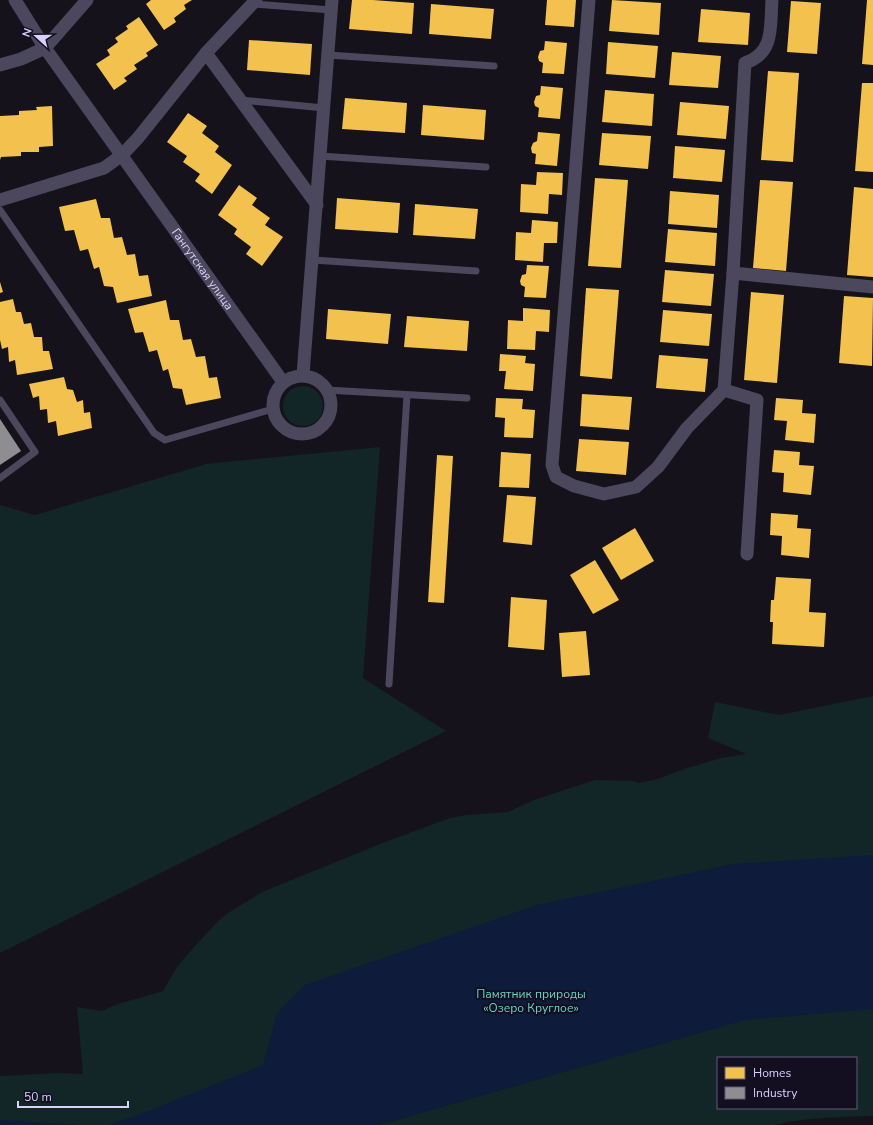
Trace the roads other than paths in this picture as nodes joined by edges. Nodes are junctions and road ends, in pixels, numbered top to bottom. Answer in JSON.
{"nodes":[{"id":1,"x":15,"y":0,"type":"edge"},
{"id":2,"x":87,"y":0,"type":"edge"},
{"id":3,"x":589,"y":0,"type":"edge"},
{"id":4,"x":772,"y":0,"type":"edge"},
{"id":5,"x":254,"y":2,"type":"edge"},
{"id":6,"x":332,"y":5,"type":"edge"},
{"id":7,"x":45,"y":48,"type":"junction"},
{"id":8,"x":206,"y":53,"type":"junction"},
{"id":9,"x":328,"y":54,"type":"junction"},
{"id":10,"x":0,"y":66,"type":"edge"},
{"id":11,"x":494,"y":66,"type":"dead end"},
{"id":12,"x":241,"y":100,"type":"junction"},
{"id":13,"x":324,"y":108,"type":"junction"},
{"id":14,"x":122,"y":155,"type":"junction"},
{"id":15,"x":320,"y":156,"type":"junction"},
{"id":16,"x":486,"y":167,"type":"dead end"},
{"id":17,"x":0,"y":200,"type":"edge"},
{"id":18,"x":317,"y":205,"type":"junction"},
{"id":19,"x":0,"y":210,"type":"edge"},
{"id":20,"x":313,"y":260,"type":"junction"},
{"id":21,"x":476,"y":271,"type":"dead end"},
{"id":22,"x":733,"y":273,"type":"junction"},
{"id":23,"x":873,"y":287,"type":"edge"},
{"id":24,"x":303,"y":375,"type":"junction"},
{"id":25,"x":283,"y":382,"type":"junction"},
{"id":26,"x":327,"y":390,"type":"junction"},
{"id":27,"x":724,"y":390,"type":"junction"},
{"id":28,"x":407,"y":395,"type":"junction"},
{"id":29,"x":467,"y":398,"type":"dead end"},
{"id":30,"x":0,"y":400,"type":"edge"},
{"id":31,"x":272,"y":409,"type":"junction"},
{"id":32,"x":0,"y":478,"type":"edge"},
{"id":33,"x":746,"y":554,"type":"dead end"},
{"id":34,"x":389,"y":684,"type":"dead end"}],
"edges":[{"from":1,"to":7,"type":"street","name":"Гангутская улица"},
{"from":2,"to":7,"type":"street"},
{"from":3,"to":27,"type":"street"},
{"from":4,"to":22,"type":"street"},
{"from":5,"to":6,"type":"lane"},
{"from":5,"to":8,"type":"street"},
{"from":6,"to":9,"type":"street"},
{"from":7,"to":10,"type":"street"},
{"from":7,"to":14,"type":"street","name":"Гангутская улица"},
{"from":8,"to":12,"type":"street"},
{"from":8,"to":14,"type":"street"},
{"from":9,"to":11,"type":"lane"},
{"from":9,"to":13,"type":"street"},
{"from":12,"to":13,"type":"lane"},
{"from":12,"to":18,"type":"street"},
{"from":13,"to":15,"type":"street"},
{"from":14,"to":17,"type":"street"},
{"from":14,"to":25,"type":"street","name":"Гангутская улица"},
{"from":15,"to":16,"type":"lane"},
{"from":15,"to":18,"type":"street"},
{"from":18,"to":20,"type":"street"},
{"from":19,"to":31,"type":"lane"},
{"from":20,"to":21,"type":"lane"},
{"from":20,"to":24,"type":"street"},
{"from":22,"to":23,"type":"street"},
{"from":22,"to":27,"type":"street"},
{"from":24,"to":25,"type":"street"},
{"from":24,"to":26,"type":"street"},
{"from":25,"to":31,"type":"street"},
{"from":26,"to":28,"type":"lane"},
{"from":26,"to":31,"type":"street"},
{"from":27,"to":33,"type":"street"},
{"from":28,"to":29,"type":"lane"},
{"from":28,"to":34,"type":"lane"},
{"from":30,"to":32,"type":"lane"}]}
